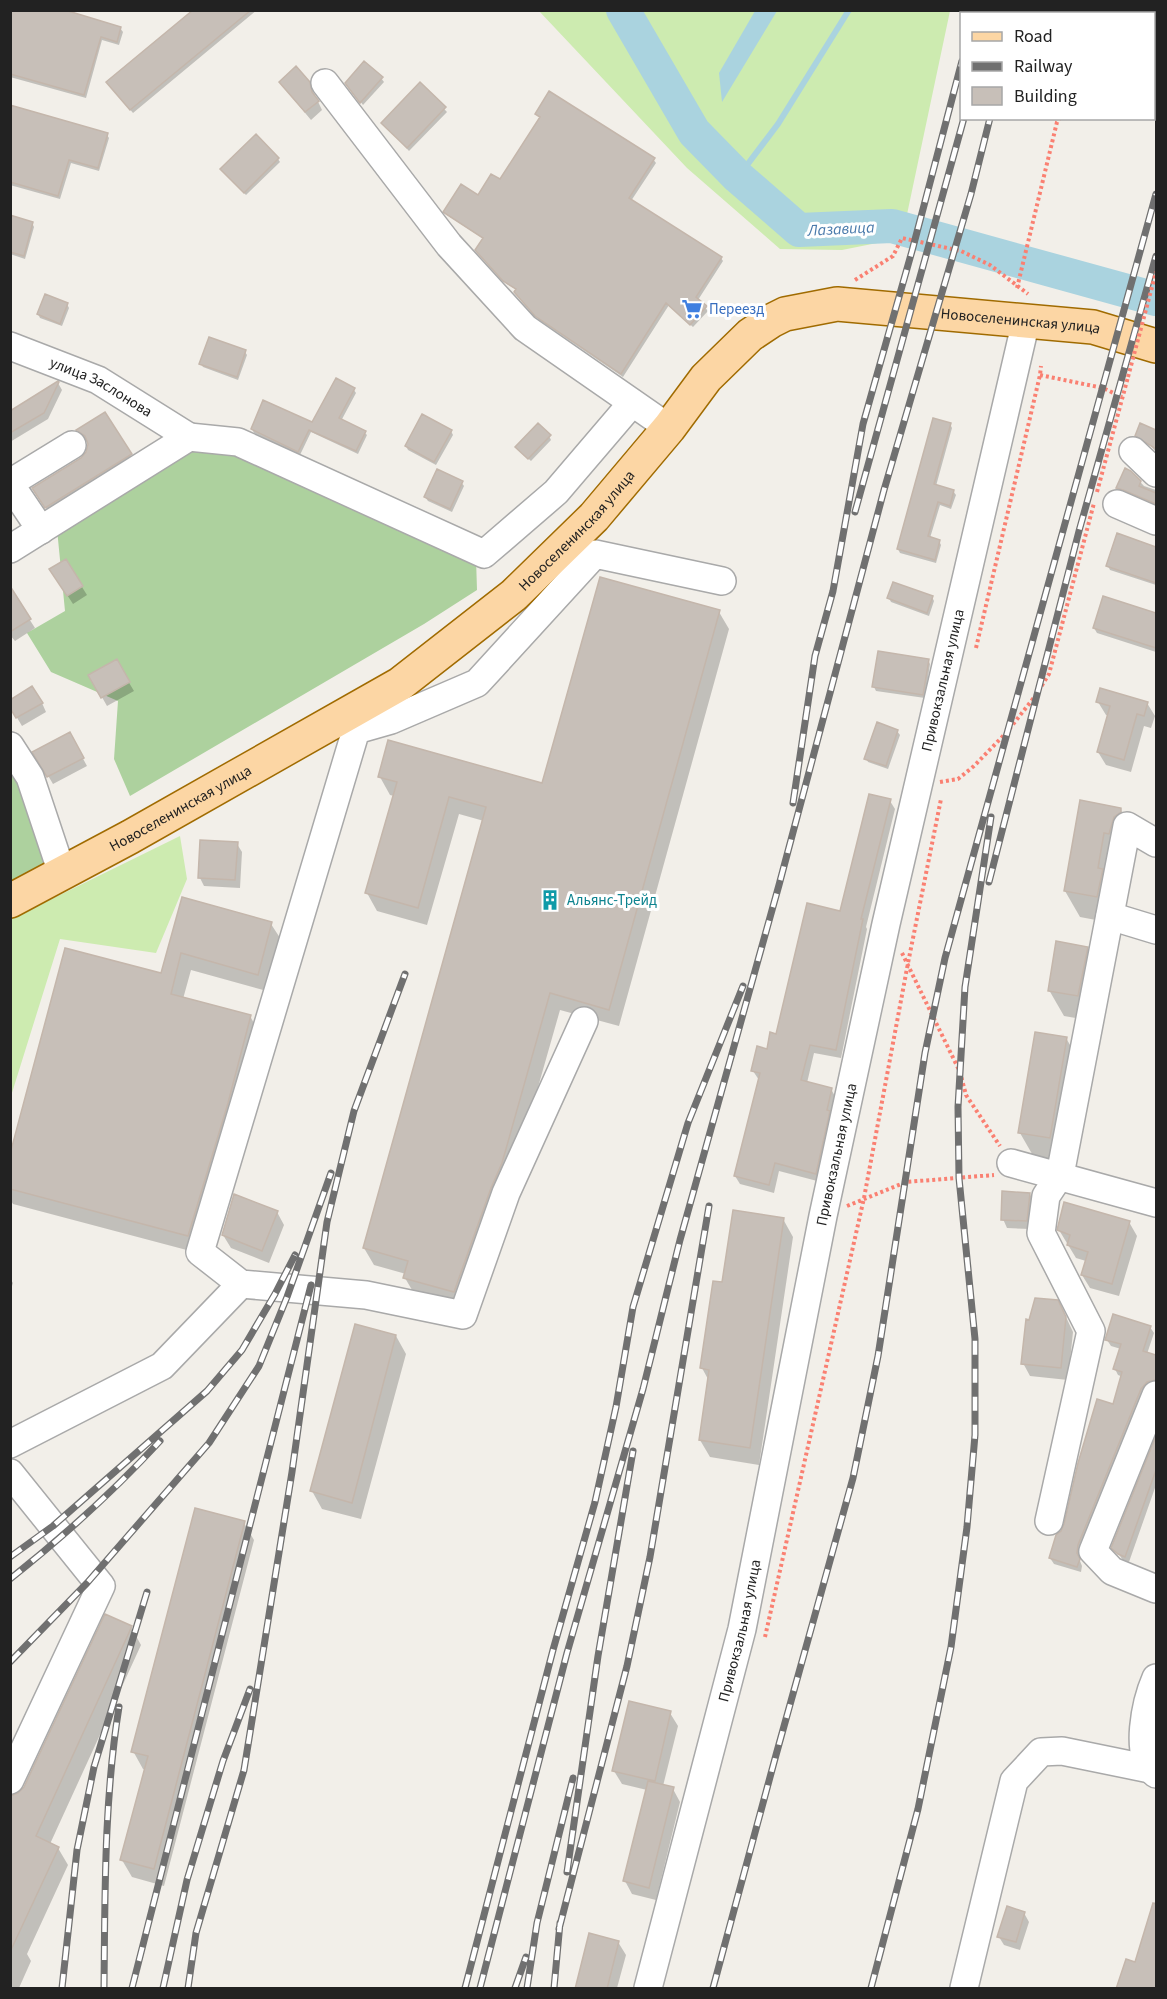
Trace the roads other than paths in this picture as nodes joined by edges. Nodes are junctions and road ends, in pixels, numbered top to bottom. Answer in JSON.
{"nodes":[{"id":1,"x":324,"y":83,"type":"dead end"},
{"id":2,"x":1034,"y":322,"type":"junction"},
{"id":3,"x":10,"y":346,"type":"edge"},
{"id":4,"x":1156,"y":346,"type":"edge"},
{"id":5,"x":632,"y":403,"type":"junction"},
{"id":6,"x":669,"y":428,"type":"junction"},
{"id":7,"x":189,"y":437,"type":"junction"},
{"id":8,"x":72,"y":445,"type":"dead end"},
{"id":9,"x":1133,"y":451,"type":"dead end"},
{"id":10,"x":1156,"y":472,"type":"edge"},
{"id":11,"x":10,"y":484,"type":"edge"},
{"id":12,"x":1117,"y":504,"type":"dead end"},
{"id":13,"x":1156,"y":520,"type":"edge"},
{"id":14,"x":41,"y":530,"type":"junction"},
{"id":15,"x":10,"y":549,"type":"edge"},
{"id":16,"x":722,"y":581,"type":"dead end"},
{"id":17,"x":10,"y":746,"type":"edge"},
{"id":18,"x":1156,"y":843,"type":"edge"},
{"id":19,"x":62,"y":873,"type":"junction"},
{"id":20,"x":10,"y":901,"type":"edge"},
{"id":21,"x":1110,"y":916,"type":"junction"},
{"id":22,"x":1156,"y":930,"type":"edge"},
{"id":23,"x":584,"y":1021,"type":"dead end"},
{"id":24,"x":1011,"y":1162,"type":"road end"},
{"id":25,"x":1060,"y":1175,"type":"junction"},
{"id":26,"x":1156,"y":1203,"type":"edge"},
{"id":27,"x":241,"y":1284,"type":"junction"},
{"id":28,"x":1156,"y":1395,"type":"edge"},
{"id":29,"x":10,"y":1444,"type":"edge"},
{"id":30,"x":10,"y":1473,"type":"edge"},
{"id":31,"x":1049,"y":1521,"type":"dead end"},
{"id":32,"x":1156,"y":1589,"type":"edge"},
{"id":33,"x":1156,"y":1678,"type":"edge"},
{"id":34,"x":1153,"y":1771,"type":"edge"},
{"id":35,"x":10,"y":1780,"type":"edge"},
{"id":36,"x":648,"y":1989,"type":"edge"},
{"id":37,"x":964,"y":1989,"type":"edge"}],
"edges":[{"from":1,"to":5,"type":"street"},
{"from":2,"to":4,"type":"main road","name":"Новоселенинская улица"},
{"from":2,"to":6,"type":"main road","name":"Новоселенинская улица"},
{"from":2,"to":36,"type":"street","name":"Привокзальная улица"},
{"from":3,"to":7,"type":"street","name":"улица Заслонова"},
{"from":5,"to":6,"type":"street"},
{"from":5,"to":7,"type":"street"},
{"from":6,"to":19,"type":"main road","name":"Новоселенинская улица"},
{"from":7,"to":14,"type":"street"},
{"from":8,"to":11,"type":"street"},
{"from":9,"to":10,"type":"street"},
{"from":11,"to":14,"type":"street"},
{"from":12,"to":13,"type":"street"},
{"from":14,"to":15,"type":"street"},
{"from":16,"to":27,"type":"street"},
{"from":17,"to":19,"type":"street"},
{"from":18,"to":21,"type":"street"},
{"from":19,"to":20,"type":"main road","name":"Новоселенинская улица"},
{"from":21,"to":22,"type":"street"},
{"from":21,"to":25,"type":"street"},
{"from":23,"to":27,"type":"street"},
{"from":24,"to":25,"type":"street"},
{"from":25,"to":26,"type":"street"},
{"from":25,"to":31,"type":"street"},
{"from":27,"to":29,"type":"street"},
{"from":28,"to":32,"type":"street"},
{"from":30,"to":35,"type":"street"},
{"from":33,"to":34,"type":"street"},
{"from":34,"to":37,"type":"street"}]}
